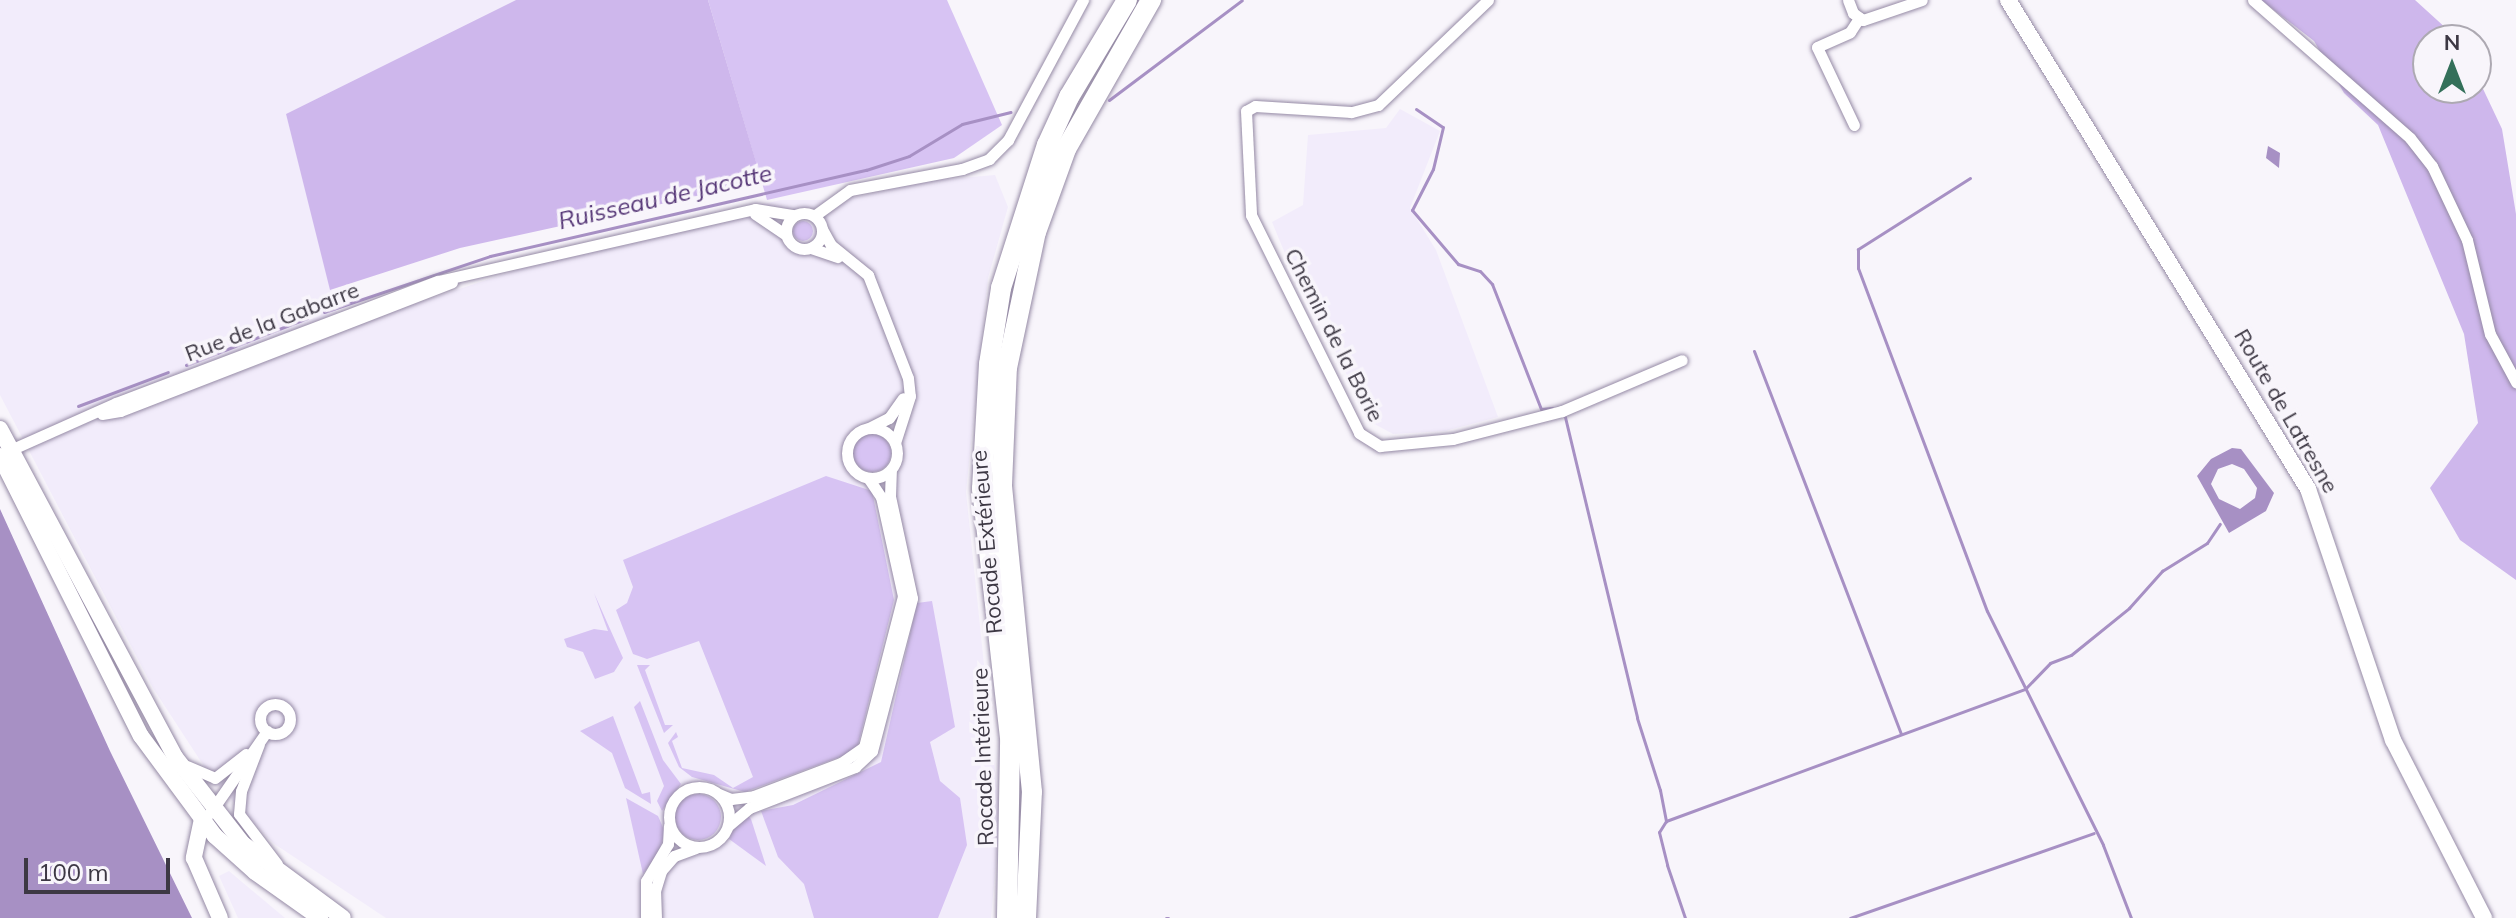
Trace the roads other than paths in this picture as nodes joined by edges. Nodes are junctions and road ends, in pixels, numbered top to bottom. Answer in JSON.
{"nodes":[{"id":1,"x":1083,"y":0,"type":"edge"},
{"id":2,"x":1113,"y":0,"type":"edge"},
{"id":3,"x":1127,"y":0,"type":"edge"},
{"id":4,"x":1151,"y":0,"type":"edge"},
{"id":5,"x":1488,"y":0,"type":"edge"},
{"id":6,"x":1848,"y":0,"type":"edge"},
{"id":7,"x":1922,"y":0,"type":"edge"},
{"id":8,"x":2008,"y":0,"type":"edge"},
{"id":9,"x":2253,"y":0,"type":"edge"},
{"id":10,"x":1859,"y":18,"type":"junction"},
{"id":11,"x":1854,"y":125,"type":"dead end"},
{"id":12,"x":1047,"y":145,"type":"junction"},
{"id":13,"x":743,"y":214,"type":"junction"},
{"id":14,"x":794,"y":215,"type":"junction"},
{"id":15,"x":814,"y":216,"type":"junction"},
{"id":16,"x":822,"y":229,"type":"junction"},
{"id":17,"x":785,"y":234,"type":"junction"},
{"id":18,"x":811,"y":248,"type":"junction"},
{"id":19,"x":1682,"y":360,"type":"dead end"},
{"id":20,"x":2516,"y":382,"type":"edge"},
{"id":21,"x":869,"y":428,"type":"junction"},
{"id":22,"x":0,"y":429,"type":"edge"},
{"id":23,"x":895,"y":443,"type":"junction"},
{"id":24,"x":3,"y":453,"type":"edge"},
{"id":25,"x":891,"y":470,"type":"junction"},
{"id":26,"x":868,"y":478,"type":"junction"},
{"id":27,"x":267,"y":731,"type":"dead end"},
{"id":28,"x":259,"y":744,"type":"junction"},
{"id":29,"x":175,"y":757,"type":"junction"},
{"id":30,"x":1022,"y":791,"type":"junction"},
{"id":31,"x":719,"y":794,"type":"junction"},
{"id":32,"x":208,"y":815,"type":"junction"},
{"id":33,"x":669,"y":825,"type":"junction"},
{"id":34,"x":729,"y":825,"type":"junction"},
{"id":35,"x":697,"y":847,"type":"junction"},
{"id":36,"x":288,"y":881,"type":"junction"},
{"id":37,"x":220,"y":918,"type":"edge"},
{"id":38,"x":320,"y":918,"type":"edge"},
{"id":39,"x":343,"y":918,"type":"edge"},
{"id":40,"x":646,"y":918,"type":"edge"},
{"id":41,"x":656,"y":918,"type":"edge"},
{"id":42,"x":996,"y":918,"type":"edge"},
{"id":43,"x":1007,"y":918,"type":"edge"},
{"id":44,"x":1026,"y":918,"type":"edge"},
{"id":45,"x":1037,"y":918,"type":"edge"},
{"id":46,"x":2484,"y":918,"type":"edge"}],
"edges":[{"from":1,"to":15,"type":"street"},
{"from":2,"to":12,"type":"highway"},
{"from":3,"to":12,"type":"highway","name":"Rocade Intérieure"},
{"from":4,"to":30,"type":"highway","name":"Rocade Extérieure"},
{"from":5,"to":19,"type":"street","name":"Chemin de la Borie"},
{"from":6,"to":10,"type":"street"},
{"from":7,"to":10,"type":"street"},
{"from":8,"to":46,"type":"main road","name":"Route de Latresne"},
{"from":9,"to":20,"type":"street"},
{"from":10,"to":11,"type":"street"},
{"from":12,"to":30,"type":"highway","name":"Rocade Intérieure"},
{"from":13,"to":14,"type":"street","name":"Rue de la Gabarre"},
{"from":13,"to":17,"type":"street"},
{"from":13,"to":24,"type":"street","name":"Rue de la Gabarre"},
{"from":14,"to":15,"type":"street"},
{"from":14,"to":17,"type":"street"},
{"from":15,"to":16,"type":"street"},
{"from":16,"to":18,"type":"street"},
{"from":16,"to":23,"type":"street"},
{"from":17,"to":18,"type":"street"},
{"from":18,"to":21,"type":"street"},
{"from":21,"to":23,"type":"street"},
{"from":21,"to":26,"type":"street"},
{"from":22,"to":24,"type":"main road"},
{"from":23,"to":25,"type":"street"},
{"from":24,"to":29,"type":"main road"},
{"from":24,"to":32,"type":"main road"},
{"from":25,"to":26,"type":"street"},
{"from":25,"to":34,"type":"street"},
{"from":26,"to":31,"type":"street"},
{"from":27,"to":28,"type":"street"},
{"from":28,"to":29,"type":"street"},
{"from":28,"to":32,"type":"street"},
{"from":28,"to":36,"type":"street"},
{"from":29,"to":32,"type":"main road"},
{"from":30,"to":42,"type":"highway"},
{"from":30,"to":43,"type":"highway","name":"Rocade Intérieure"},
{"from":30,"to":44,"type":"highway","name":"Rocade Extérieure"},
{"from":30,"to":45,"type":"highway"},
{"from":31,"to":33,"type":"street"},
{"from":31,"to":34,"type":"street"},
{"from":32,"to":36,"type":"main road"},
{"from":32,"to":37,"type":"main road"},
{"from":32,"to":38,"type":"main road"},
{"from":33,"to":35,"type":"street"},
{"from":33,"to":40,"type":"street"},
{"from":34,"to":35,"type":"street"},
{"from":35,"to":41,"type":"street"},
{"from":36,"to":39,"type":"main road"}]}
